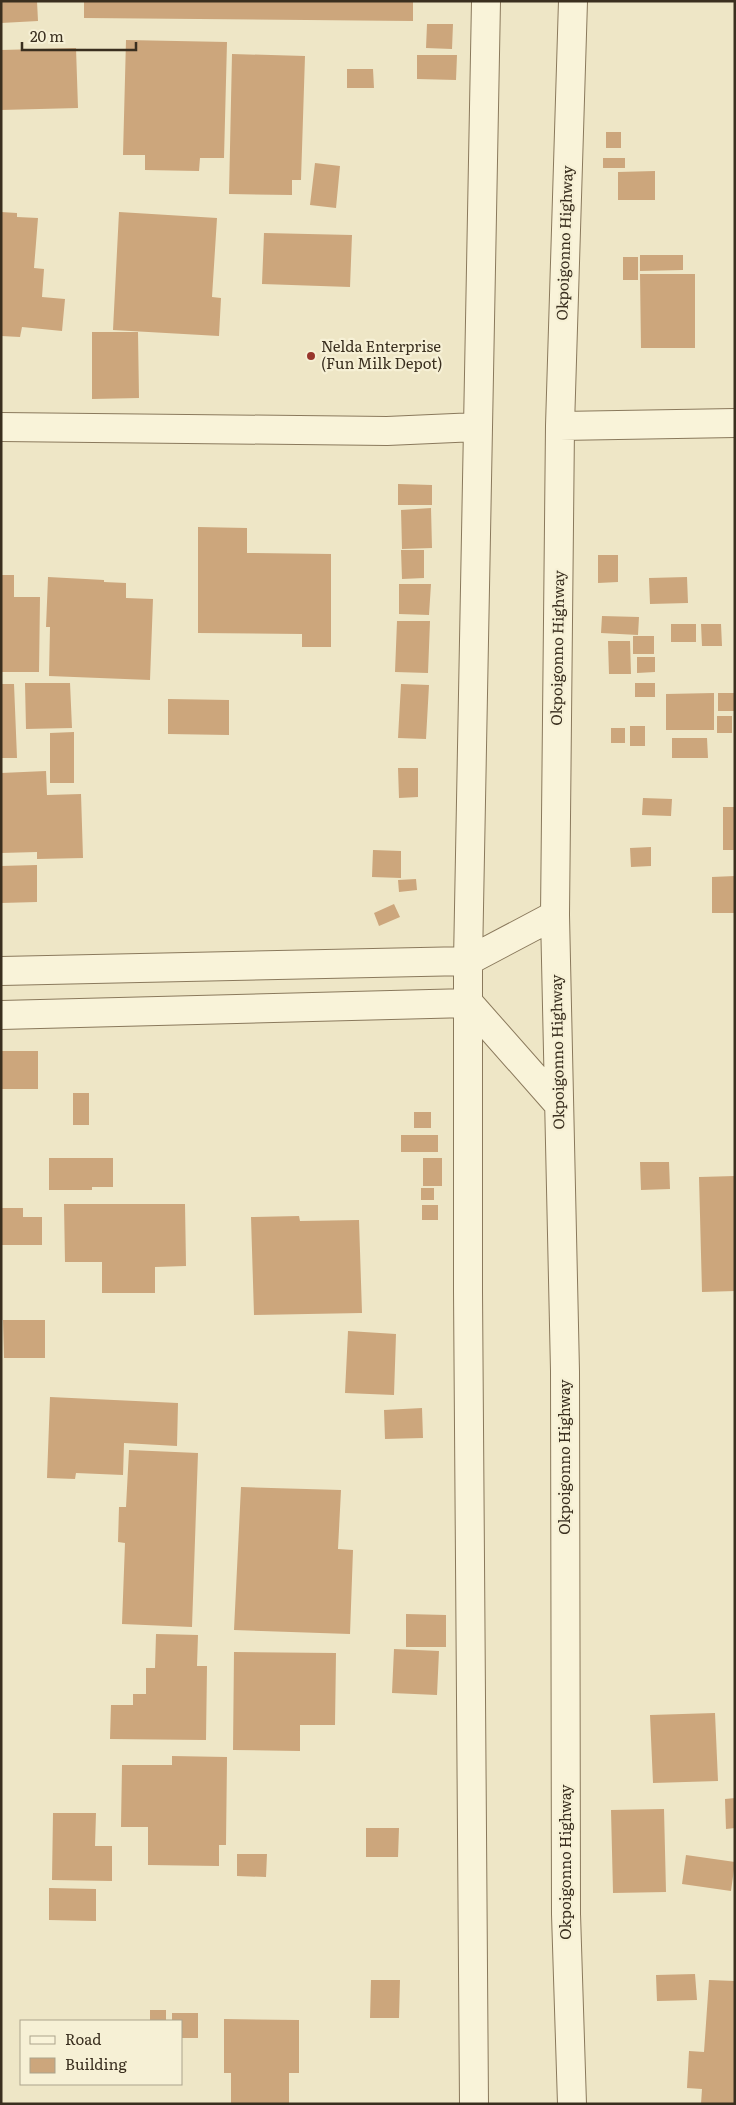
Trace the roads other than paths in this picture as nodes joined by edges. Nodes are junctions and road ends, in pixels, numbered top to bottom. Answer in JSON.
{"nodes":[{"id":1,"x":486,"y":1,"type":"edge"},
{"id":2,"x":573,"y":1,"type":"edge"},
{"id":3,"x":735,"y":422,"type":"edge"},
{"id":4,"x":1,"y":426,"type":"edge"},
{"id":5,"x":560,"y":426,"type":"junction"},
{"id":6,"x":477,"y":427,"type":"junction"},
{"id":7,"x":555,"y":916,"type":"junction"},
{"id":8,"x":468,"y":961,"type":"junction"},
{"id":9,"x":1,"y":971,"type":"edge"},
{"id":10,"x":469,"y":1002,"type":"junction"},
{"id":11,"x":1,"y":1015,"type":"edge"},
{"id":12,"x":559,"y":1105,"type":"junction"},
{"id":13,"x":474,"y":2104,"type":"edge"},
{"id":14,"x":572,"y":2104,"type":"edge"}],
"edges":[{"from":1,"to":6,"type":"street"},
{"from":2,"to":5,"type":"street","name":"Okpoigonno Highway"},
{"from":3,"to":5,"type":"street"},
{"from":4,"to":6,"type":"street"},
{"from":5,"to":7,"type":"street","name":"Okpoigonno Highway"},
{"from":6,"to":8,"type":"street"},
{"from":7,"to":8,"type":"street"},
{"from":7,"to":12,"type":"street","name":"Okpoigonno Highway"},
{"from":8,"to":9,"type":"street"},
{"from":8,"to":10,"type":"street"},
{"from":10,"to":11,"type":"street"},
{"from":10,"to":12,"type":"street"},
{"from":10,"to":13,"type":"street"},
{"from":12,"to":14,"type":"street","name":"Okpoigonno Highway"}]}
